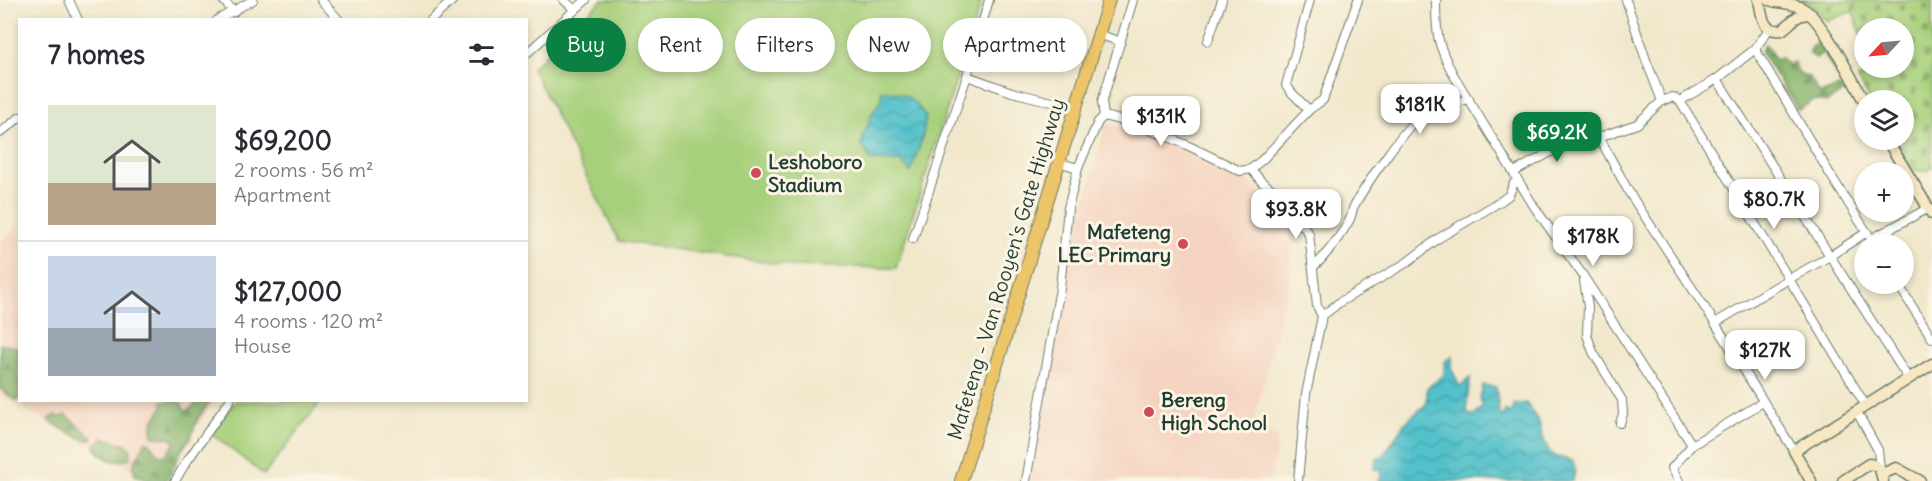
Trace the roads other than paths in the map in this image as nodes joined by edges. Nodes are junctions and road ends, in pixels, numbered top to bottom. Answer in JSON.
{"nodes":[{"id":1,"x":69,"y":0,"type":"edge"},
{"id":2,"x":223,"y":0,"type":"edge"},
{"id":3,"x":253,"y":0,"type":"edge"},
{"id":4,"x":321,"y":0,"type":"edge"},
{"id":5,"x":453,"y":0,"type":"edge"},
{"id":6,"x":564,"y":0,"type":"edge"},
{"id":7,"x":586,"y":0,"type":"edge"},
{"id":8,"x":989,"y":0,"type":"edge"},
{"id":9,"x":1109,"y":0,"type":"edge"},
{"id":10,"x":1133,"y":0,"type":"edge"},
{"id":11,"x":1222,"y":0,"type":"edge"},
{"id":12,"x":1310,"y":0,"type":"edge"},
{"id":13,"x":1358,"y":0,"type":"edge"},
{"id":14,"x":1436,"y":0,"type":"edge"},
{"id":15,"x":1626,"y":0,"type":"edge"},
{"id":16,"x":1759,"y":0,"type":"edge"},
{"id":17,"x":1771,"y":1,"type":"edge"},
{"id":18,"x":1786,"y":5,"type":"junction"},
{"id":19,"x":575,"y":10,"type":"junction"},
{"id":20,"x":234,"y":12,"type":"junction"},
{"id":21,"x":1762,"y":14,"type":"junction"},
{"id":22,"x":1810,"y":14,"type":"junction"},
{"id":23,"x":77,"y":18,"type":"edge"},
{"id":24,"x":221,"y":18,"type":"edge"},
{"id":25,"x":337,"y":18,"type":"edge"},
{"id":26,"x":433,"y":18,"type":"edge"},
{"id":27,"x":1790,"y":21,"type":"junction"},
{"id":28,"x":1769,"y":29,"type":"junction"},
{"id":29,"x":1098,"y":34,"type":"junction"},
{"id":30,"x":1208,"y":41,"type":"dead end"},
{"id":31,"x":1121,"y":42,"type":"junction"},
{"id":32,"x":1755,"y":49,"type":"junction"},
{"id":33,"x":528,"y":52,"type":"edge"},
{"id":34,"x":967,"y":76,"type":"junction"},
{"id":35,"x":1717,"y":79,"type":"junction"},
{"id":36,"x":1858,"y":90,"type":"edge"},
{"id":37,"x":1469,"y":99,"type":"junction"},
{"id":38,"x":1662,"y":101,"type":"junction"},
{"id":39,"x":1680,"y":101,"type":"junction"},
{"id":40,"x":1076,"y":108,"type":"junction"},
{"id":41,"x":1309,"y":110,"type":"junction"},
{"id":42,"x":1104,"y":116,"type":"junction"},
{"id":43,"x":18,"y":118,"type":"edge"},
{"id":44,"x":1,"y":130,"type":"edge"},
{"id":45,"x":1599,"y":138,"type":"junction"},
{"id":46,"x":1893,"y":150,"type":"edge"},
{"id":47,"x":1058,"y":162,"type":"junction"},
{"id":48,"x":1078,"y":168,"type":"junction"},
{"id":49,"x":1251,"y":169,"type":"junction"},
{"id":50,"x":1514,"y":172,"type":"junction"},
{"id":51,"x":1518,"y":181,"type":"junction"},
{"id":52,"x":1930,"y":212,"type":"edge"},
{"id":53,"x":1868,"y":234,"type":"edge"},
{"id":54,"x":1882,"y":234,"type":"edge"},
{"id":55,"x":913,"y":239,"type":"dead end"},
{"id":56,"x":1854,"y":246,"type":"edge"},
{"id":57,"x":1830,"y":256,"type":"junction"},
{"id":58,"x":1313,"y":267,"type":"junction"},
{"id":59,"x":1582,"y":274,"type":"junction"},
{"id":60,"x":1789,"y":279,"type":"junction"},
{"id":61,"x":1904,"y":294,"type":"edge"},
{"id":62,"x":1322,"y":316,"type":"junction"},
{"id":63,"x":1714,"y":323,"type":"junction"},
{"id":64,"x":1932,"y":338,"type":"edge"},
{"id":65,"x":1932,"y":364,"type":"edge"},
{"id":66,"x":1908,"y":378,"type":"junction"},
{"id":67,"x":229,"y":402,"type":"edge"},
{"id":68,"x":1763,"y":402,"type":"junction"},
{"id":69,"x":1861,"y":409,"type":"junction"},
{"id":70,"x":1620,"y":423,"type":"dead end"},
{"id":71,"x":1692,"y":445,"type":"junction"},
{"id":72,"x":1794,"y":451,"type":"junction"},
{"id":73,"x":1882,"y":475,"type":"edge"},
{"id":74,"x":175,"y":481,"type":"edge"},
{"id":75,"x":961,"y":481,"type":"edge"},
{"id":76,"x":1026,"y":481,"type":"edge"},
{"id":77,"x":1298,"y":481,"type":"edge"},
{"id":78,"x":1679,"y":481,"type":"edge"},
{"id":79,"x":1811,"y":481,"type":"edge"},
{"id":80,"x":1843,"y":481,"type":"edge"},
{"id":81,"x":1920,"y":481,"type":"edge"}],
"edges":[{"from":1,"to":23,"type":"street"},
{"from":2,"to":20,"type":"street"},
{"from":3,"to":20,"type":"street"},
{"from":4,"to":25,"type":"street"},
{"from":5,"to":26,"type":"street"},
{"from":6,"to":19,"type":"street"},
{"from":7,"to":19,"type":"street"},
{"from":8,"to":34,"type":"street"},
{"from":9,"to":29,"type":"main road","name":"Mafeteng - Van Rooyen's Gate Highway"},
{"from":10,"to":31,"type":"street"},
{"from":11,"to":30,"type":"street"},
{"from":12,"to":41,"type":"street"},
{"from":13,"to":41,"type":"street"},
{"from":14,"to":37,"type":"street"},
{"from":15,"to":38,"type":"street"},
{"from":16,"to":21,"type":"street"},
{"from":17,"to":18,"type":"street"},
{"from":17,"to":21,"type":"street"},
{"from":18,"to":22,"type":"street"},
{"from":18,"to":27,"type":"street"},
{"from":19,"to":33,"type":"street"},
{"from":20,"to":24,"type":"street"},
{"from":21,"to":28,"type":"street"},
{"from":22,"to":27,"type":"street"},
{"from":22,"to":36,"type":"street"},
{"from":27,"to":28,"type":"street"},
{"from":28,"to":32,"type":"street"},
{"from":29,"to":31,"type":"street"},
{"from":29,"to":40,"type":"main road","name":"Mafeteng - Van Rooyen's Gate Highway"},
{"from":31,"to":42,"type":"street"},
{"from":32,"to":35,"type":"street"},
{"from":32,"to":53,"type":"street"},
{"from":34,"to":40,"type":"street"},
{"from":34,"to":55,"type":"street"},
{"from":35,"to":39,"type":"street"},
{"from":35,"to":57,"type":"street"},
{"from":37,"to":50,"type":"street"},
{"from":37,"to":58,"type":"street"},
{"from":38,"to":39,"type":"street"},
{"from":38,"to":45,"type":"street"},
{"from":39,"to":60,"type":"street"},
{"from":40,"to":47,"type":"main road","name":"Mafeteng - Van Rooyen's Gate Highway"},
{"from":41,"to":49,"type":"street"},
{"from":42,"to":48,"type":"street"},
{"from":42,"to":49,"type":"street"},
{"from":43,"to":44,"type":"street"},
{"from":45,"to":50,"type":"street"},
{"from":45,"to":63,"type":"street"},
{"from":46,"to":52,"type":"street"},
{"from":47,"to":48,"type":"street"},
{"from":47,"to":75,"type":"main road","name":"Mafeteng - Van Rooyen's Gate Highway"},
{"from":48,"to":76,"type":"street"},
{"from":49,"to":58,"type":"street"},
{"from":50,"to":51,"type":"street"},
{"from":51,"to":59,"type":"street"},
{"from":51,"to":62,"type":"street"},
{"from":52,"to":54,"type":"street"},
{"from":56,"to":57,"type":"street"},
{"from":57,"to":60,"type":"street"},
{"from":57,"to":66,"type":"street"},
{"from":58,"to":62,"type":"street"},
{"from":59,"to":70,"type":"street"},
{"from":59,"to":71,"type":"street"},
{"from":60,"to":63,"type":"street"},
{"from":60,"to":69,"type":"street"},
{"from":61,"to":64,"type":"street"},
{"from":62,"to":77,"type":"street"},
{"from":63,"to":68,"type":"street"},
{"from":65,"to":66,"type":"street"},
{"from":66,"to":69,"type":"street"},
{"from":67,"to":74,"type":"street"},
{"from":68,"to":71,"type":"street"},
{"from":68,"to":72,"type":"street"},
{"from":69,"to":72,"type":"street"},
{"from":69,"to":73,"type":"street"},
{"from":71,"to":78,"type":"street"},
{"from":72,"to":79,"type":"street"},
{"from":73,"to":80,"type":"street"},
{"from":73,"to":81,"type":"street"}]}
